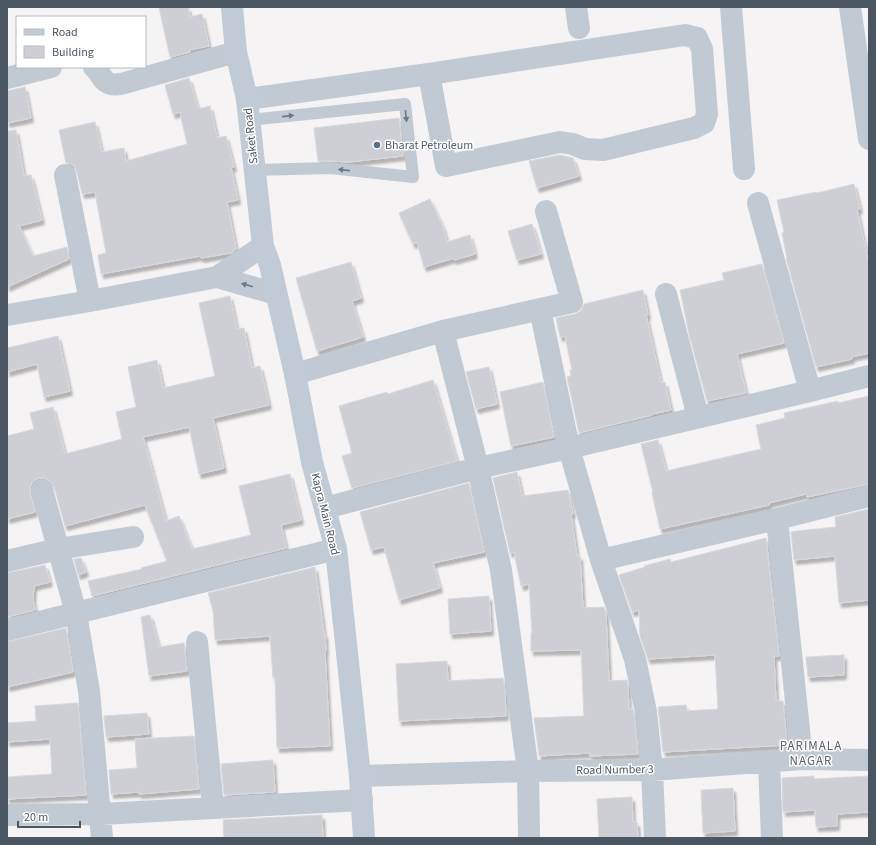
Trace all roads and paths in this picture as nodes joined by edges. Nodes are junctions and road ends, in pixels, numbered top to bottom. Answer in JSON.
{"nodes":[{"id":1,"x":232,"y":7,"type":"edge"},
{"id":2,"x":731,"y":7,"type":"edge"},
{"id":3,"x":850,"y":7,"type":"edge"},
{"id":4,"x":236,"y":52,"type":"junction"},
{"id":5,"x":47,"y":68,"type":"edge"},
{"id":6,"x":96,"y":68,"type":"edge"},
{"id":7,"x":429,"y":74,"type":"junction"},
{"id":8,"x":7,"y":78,"type":"edge"},
{"id":9,"x":248,"y":110,"type":"junction"},
{"id":10,"x":869,"y":139,"type":"edge"},
{"id":11,"x":744,"y":169,"type":"dead end"},
{"id":12,"x":254,"y":170,"type":"junction"},
{"id":13,"x":64,"y":175,"type":"dead end"},
{"id":14,"x":758,"y":203,"type":"dead end"},
{"id":15,"x":546,"y":211,"type":"dead end"},
{"id":16,"x":267,"y":256,"type":"junction"},
{"id":17,"x":217,"y":277,"type":"junction"},
{"id":18,"x":276,"y":294,"type":"junction"},
{"id":19,"x":666,"y":294,"type":"dead end"},
{"id":20,"x":90,"y":301,"type":"junction"},
{"id":21,"x":540,"y":309,"type":"junction"},
{"id":22,"x":10,"y":311,"type":"edge"},
{"id":23,"x":443,"y":331,"type":"junction"},
{"id":24,"x":295,"y":374,"type":"junction"},
{"id":25,"x":869,"y":376,"type":"edge"},
{"id":26,"x":810,"y":391,"type":"junction"},
{"id":27,"x":698,"y":417,"type":"junction"},
{"id":28,"x":569,"y":448,"type":"junction"},
{"id":29,"x":478,"y":468,"type":"junction"},
{"id":30,"x":42,"y":490,"type":"dead end"},
{"id":31,"x":869,"y":496,"type":"edge"},
{"id":32,"x":325,"y":508,"type":"junction"},
{"id":33,"x":777,"y":519,"type":"junction"},
{"id":34,"x":133,"y":537,"type":"dead end"},
{"id":35,"x":58,"y":549,"type":"junction"},
{"id":36,"x":336,"y":549,"type":"junction"},
{"id":37,"x":601,"y":560,"type":"junction"},
{"id":38,"x":7,"y":561,"type":"edge"},
{"id":39,"x":76,"y":613,"type":"junction"},
{"id":40,"x":7,"y":630,"type":"edge"},
{"id":41,"x":197,"y":642,"type":"dead end"},
{"id":42,"x":802,"y":759,"type":"junction"},
{"id":43,"x":869,"y":760,"type":"edge"},
{"id":44,"x":770,"y":762,"type":"junction"},
{"id":45,"x":652,"y":770,"type":"junction"},
{"id":46,"x":528,"y":771,"type":"junction"},
{"id":47,"x":360,"y":776,"type":"junction"},
{"id":48,"x":362,"y":800,"type":"junction"},
{"id":49,"x":213,"y":808,"type":"junction"},
{"id":50,"x":101,"y":814,"type":"junction"},
{"id":51,"x":7,"y":815,"type":"edge"},
{"id":52,"x":102,"y":838,"type":"edge"},
{"id":53,"x":364,"y":838,"type":"edge"},
{"id":54,"x":529,"y":838,"type":"edge"},
{"id":55,"x":655,"y":838,"type":"edge"},
{"id":56,"x":772,"y":838,"type":"edge"}],
"edges":[{"from":1,"to":4,"type":"street","name":"Saket Road"},
{"from":2,"to":11,"type":"street"},
{"from":3,"to":10,"type":"street"},
{"from":4,"to":6,"type":"street"},
{"from":4,"to":9,"type":"street","name":"Saket Road"},
{"from":5,"to":8,"type":"street"},
{"from":7,"to":7,"type":"street"},
{"from":7,"to":9,"type":"street"},
{"from":9,"to":12,"type":"street","name":"Saket Road"},
{"from":9,"to":12,"type":"lane","one_way":true},
{"from":12,"to":16,"type":"street","name":"Saket Road"},
{"from":13,"to":20,"type":"street"},
{"from":14,"to":26,"type":"street"},
{"from":15,"to":21,"type":"street"},
{"from":16,"to":17,"type":"street"},
{"from":16,"to":18,"type":"street","name":"Kapra Main Road"},
{"from":18,"to":17,"type":"street","one_way":true},
{"from":17,"to":20,"type":"street"},
{"from":18,"to":24,"type":"street","name":"Kapra Main Road"},
{"from":19,"to":27,"type":"street"},
{"from":20,"to":22,"type":"street"},
{"from":21,"to":23,"type":"street"},
{"from":21,"to":28,"type":"street"},
{"from":23,"to":24,"type":"street"},
{"from":23,"to":29,"type":"street"},
{"from":24,"to":32,"type":"street","name":"Kapra Main Road"},
{"from":25,"to":26,"type":"street"},
{"from":26,"to":27,"type":"street"},
{"from":27,"to":28,"type":"street"},
{"from":28,"to":29,"type":"street"},
{"from":28,"to":37,"type":"street"},
{"from":29,"to":32,"type":"street"},
{"from":29,"to":46,"type":"street"},
{"from":30,"to":35,"type":"street"},
{"from":31,"to":33,"type":"street"},
{"from":32,"to":36,"type":"street","name":"Kapra Main Road"},
{"from":33,"to":37,"type":"street"},
{"from":33,"to":42,"type":"street"},
{"from":34,"to":35,"type":"street"},
{"from":35,"to":38,"type":"street"},
{"from":35,"to":39,"type":"street"},
{"from":36,"to":39,"type":"street"},
{"from":36,"to":47,"type":"street","name":"Kapra Main Road"},
{"from":37,"to":45,"type":"street"},
{"from":39,"to":40,"type":"street"},
{"from":39,"to":50,"type":"street"},
{"from":41,"to":49,"type":"street"},
{"from":42,"to":43,"type":"street","name":"Road Number 3"},
{"from":42,"to":44,"type":"street","name":"Road Number 3"},
{"from":44,"to":45,"type":"street","name":"Road Number 3"},
{"from":44,"to":56,"type":"street"},
{"from":45,"to":46,"type":"street","name":"Road Number 3"},
{"from":45,"to":55,"type":"street"},
{"from":46,"to":47,"type":"street","name":"Road Number 3"},
{"from":46,"to":54,"type":"street"},
{"from":47,"to":48,"type":"street","name":"Kapra Main Road"},
{"from":48,"to":49,"type":"street"},
{"from":48,"to":53,"type":"street","name":"Kapra Main Road"},
{"from":49,"to":50,"type":"street"},
{"from":50,"to":51,"type":"street"},
{"from":50,"to":52,"type":"street"}]}
